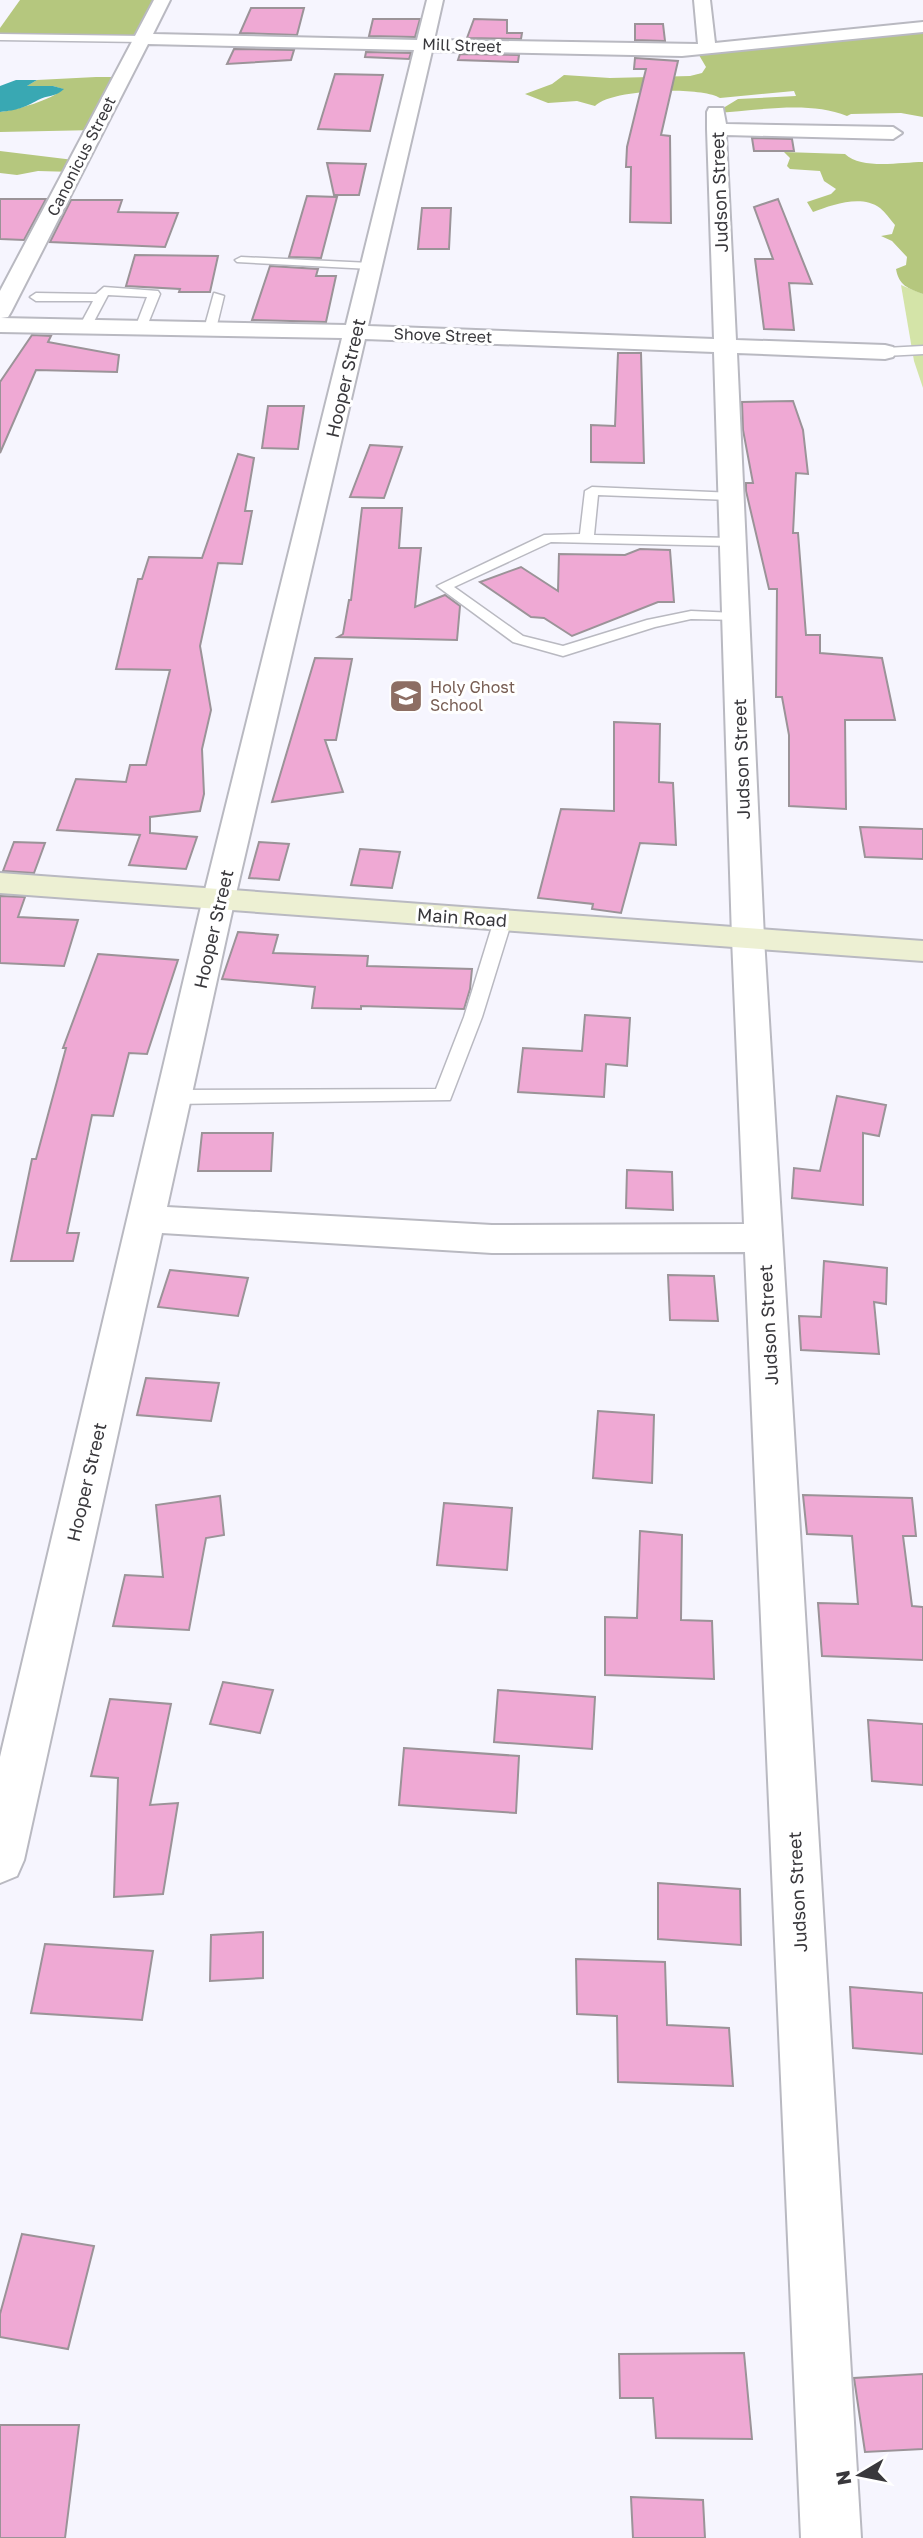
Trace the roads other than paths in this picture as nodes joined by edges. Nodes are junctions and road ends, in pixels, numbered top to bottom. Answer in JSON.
{"nodes":[{"id":1,"x":162,"y":0,"type":"edge"},
{"id":2,"x":435,"y":0,"type":"edge"},
{"id":3,"x":702,"y":0,"type":"edge"},
{"id":4,"x":907,"y":9,"type":"dead end"},
{"id":5,"x":918,"y":27,"type":"edge"},
{"id":6,"x":0,"y":37,"type":"edge"},
{"id":7,"x":424,"y":44,"type":"junction"},
{"id":8,"x":135,"y":47,"type":"junction"},
{"id":9,"x":707,"y":50,"type":"junction"},
{"id":10,"x":893,"y":133,"type":"dead end"},
{"id":11,"x":240,"y":260,"type":"dead end"},
{"id":12,"x":370,"y":266,"type":"junction"},
{"id":13,"x":218,"y":296,"type":"dead end"},
{"id":14,"x":36,"y":297,"type":"dead end"},
{"id":15,"x":100,"y":298,"type":"junction"},
{"id":16,"x":0,"y":312,"type":"edge"},
{"id":17,"x":0,"y":325,"type":"edge"},
{"id":18,"x":85,"y":327,"type":"junction"},
{"id":19,"x":141,"y":328,"type":"junction"},
{"id":20,"x":210,"y":329,"type":"junction"},
{"id":21,"x":356,"y":332,"type":"junction"},
{"id":22,"x":725,"y":345,"type":"junction"},
{"id":23,"x":923,"y":350,"type":"edge"},
{"id":24,"x":885,"y":352,"type":"joint"},
{"id":25,"x":730,"y":496,"type":"junction"},
{"id":26,"x":587,"y":539,"type":"junction"},
{"id":27,"x":733,"y":542,"type":"junction"},
{"id":28,"x":735,"y":617,"type":"junction"},
{"id":29,"x":0,"y":883,"type":"edge"},
{"id":30,"x":219,"y":898,"type":"junction"},
{"id":31,"x":503,"y":920,"type":"junction"},
{"id":32,"x":748,"y":938,"type":"junction"},
{"id":33,"x":923,"y":951,"type":"edge"},
{"id":34,"x":174,"y":1097,"type":"junction"},
{"id":35,"x":146,"y":1219,"type":"junction"},
{"id":36,"x":763,"y":1238,"type":"junction"},
{"id":37,"x":0,"y":1860,"type":"edge"},
{"id":38,"x":831,"y":2538,"type":"edge"}],
"edges":[{"from":1,"to":8,"type":"street","name":"Canonicus Street"},
{"from":2,"to":7,"type":"street","name":"Hooper Street"},
{"from":3,"to":9,"type":"street"},
{"from":4,"to":5,"type":"street"},
{"from":5,"to":9,"type":"street","name":"Mill Street"},
{"from":6,"to":8,"type":"lane","name":"Mill Street"},
{"from":7,"to":8,"type":"street","name":"Mill Street"},
{"from":7,"to":9,"type":"street","name":"Mill Street"},
{"from":7,"to":12,"type":"street","name":"Hooper Street"},
{"from":8,"to":16,"type":"street","name":"Canonicus Street"},
{"from":10,"to":22,"type":"street","name":"Judson Street"},
{"from":11,"to":12,"type":"lane"},
{"from":12,"to":21,"type":"street","name":"Hooper Street"},
{"from":13,"to":20,"type":"lane"},
{"from":14,"to":15,"type":"lane"},
{"from":15,"to":18,"type":"lane"},
{"from":15,"to":19,"type":"lane"},
{"from":17,"to":18,"type":"street","name":"Shove Street"},
{"from":18,"to":19,"type":"street","name":"Shove Street"},
{"from":19,"to":20,"type":"street","name":"Shove Street"},
{"from":20,"to":21,"type":"street","name":"Shove Street"},
{"from":21,"to":22,"type":"street","name":"Shove Street"},
{"from":21,"to":30,"type":"street","name":"Hooper Street"},
{"from":22,"to":24,"type":"street","name":"Shove Street"},
{"from":22,"to":25,"type":"street","name":"Judson Street"},
{"from":23,"to":24,"type":"lane"},
{"from":25,"to":26,"type":"lane"},
{"from":25,"to":27,"type":"street","name":"Judson Street"},
{"from":26,"to":27,"type":"lane"},
{"from":26,"to":28,"type":"lane"},
{"from":27,"to":28,"type":"street","name":"Judson Street"},
{"from":28,"to":32,"type":"street","name":"Judson Street"},
{"from":29,"to":30,"type":"main road","name":"Main Road"},
{"from":30,"to":31,"type":"main road","name":"Main Road"},
{"from":30,"to":34,"type":"street","name":"Hooper Street"},
{"from":31,"to":32,"type":"main road","name":"Main Road"},
{"from":31,"to":34,"type":"lane"},
{"from":32,"to":33,"type":"main road","name":"Main Road"},
{"from":32,"to":36,"type":"street","name":"Judson Street"},
{"from":34,"to":35,"type":"street","name":"Hooper Street"},
{"from":35,"to":36,"type":"street"},
{"from":35,"to":37,"type":"street","name":"Hooper Street"},
{"from":36,"to":38,"type":"street","name":"Judson Street"}]}
